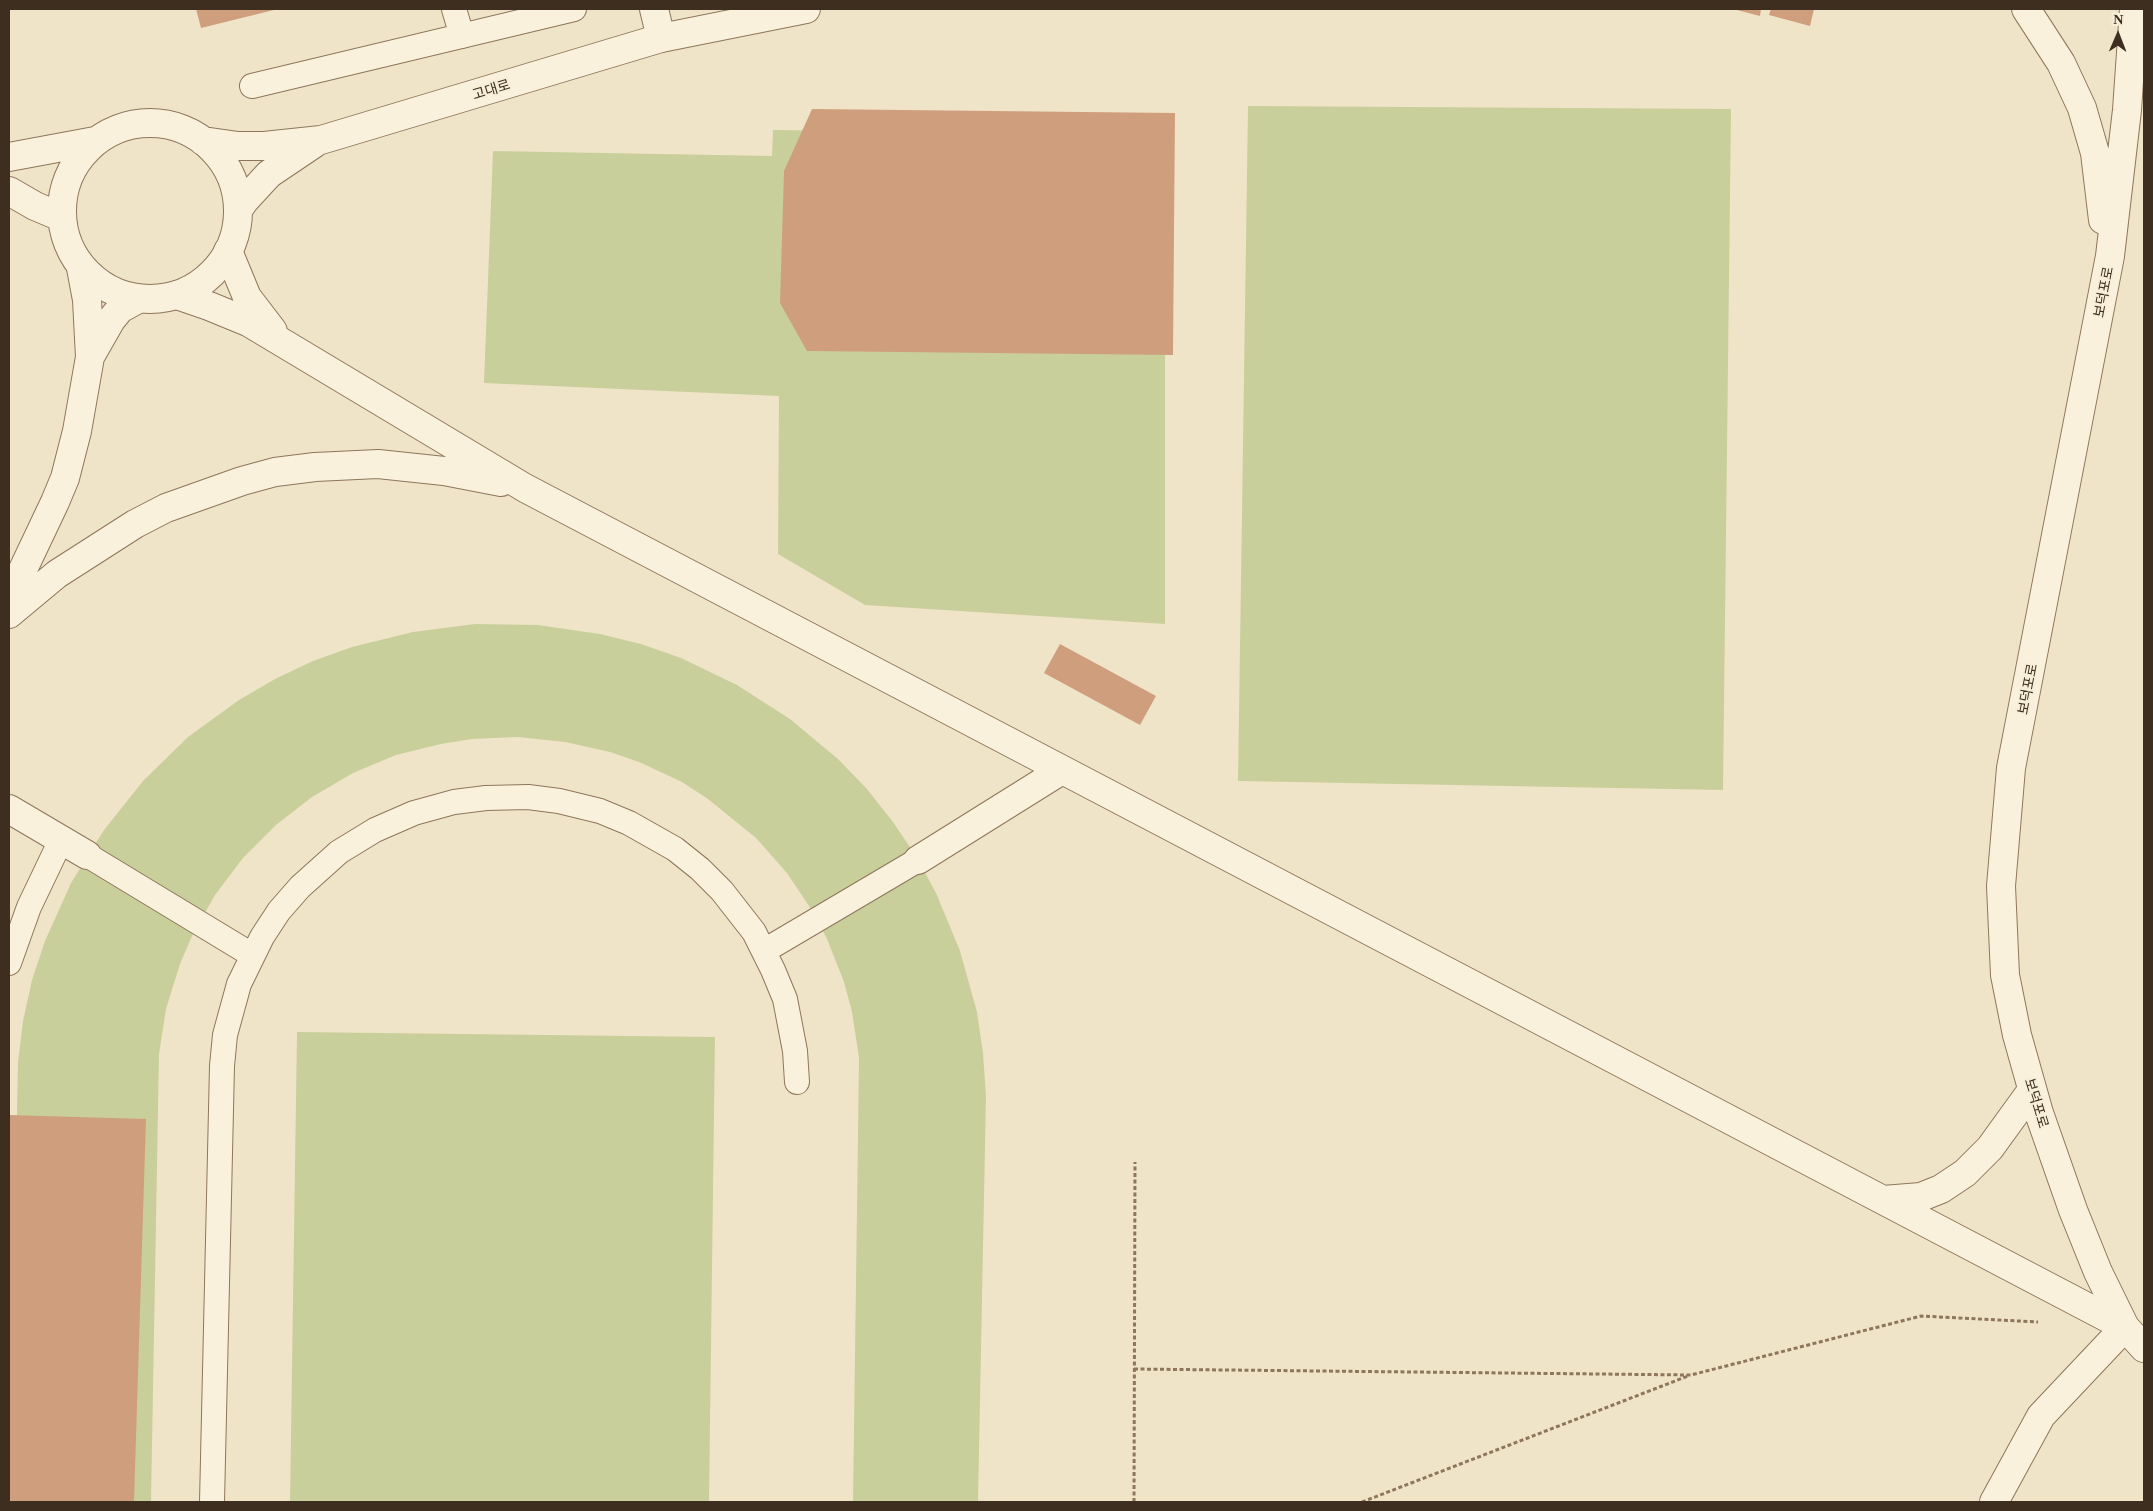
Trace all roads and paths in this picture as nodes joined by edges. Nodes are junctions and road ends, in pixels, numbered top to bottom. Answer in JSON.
{"nodes":[{"id":1,"x":454,"y":9,"type":"edge"},
{"id":2,"x":574,"y":9,"type":"edge"},
{"id":3,"x":654,"y":9,"type":"edge"},
{"id":4,"x":806,"y":9,"type":"edge"},
{"id":5,"x":2026,"y":9,"type":"edge"},
{"id":6,"x":2134,"y":9,"type":"edge"},
{"id":7,"x":462,"y":36,"type":"junction"},
{"id":8,"x":661,"y":38,"type":"junction"},
{"id":9,"x":252,"y":86,"type":"dead end"},
{"id":10,"x":321,"y":140,"type":"junction"},
{"id":11,"x":95,"y":141,"type":"junction"},
{"id":12,"x":203,"y":141,"type":"junction"},
{"id":13,"x":9,"y":157,"type":"edge"},
{"id":14,"x":9,"y":191,"type":"edge"},
{"id":15,"x":238,"y":210,"type":"junction"},
{"id":16,"x":61,"y":217,"type":"junction"},
{"id":17,"x":228,"y":251,"type":"junction"},
{"id":18,"x":82,"y":268,"type":"junction"},
{"id":19,"x":2106,"y":276,"type":"junction"},
{"id":20,"x":177,"y":295,"type":"junction"},
{"id":21,"x":138,"y":299,"type":"junction"},
{"id":22,"x":284,"y":344,"type":"junction"},
{"id":23,"x":90,"y":357,"type":"junction"},
{"id":24,"x":525,"y":488,"type":"junction"},
{"id":25,"x":9,"y":598,"type":"edge"},
{"id":26,"x":9,"y":614,"type":"edge"},
{"id":27,"x":1062,"y":770,"type":"junction"},
{"id":28,"x":9,"y":810,"type":"edge"},
{"id":29,"x":61,"y":840,"type":"junction"},
{"id":30,"x":87,"y":855,"type":"joint"},
{"id":31,"x":918,"y":860,"type":"joint"},
{"id":32,"x":764,"y":951,"type":"junction"},
{"id":33,"x":252,"y":955,"type":"junction"},
{"id":34,"x":9,"y":963,"type":"edge"},
{"id":35,"x":797,"y":1082,"type":"dead end"},
{"id":36,"x":2032,"y":1090,"type":"junction"},
{"id":37,"x":1135,"y":1162,"type":"dead end"},
{"id":38,"x":1882,"y":1200,"type":"junction"},
{"id":39,"x":2047,"y":1323,"type":"dead end"},
{"id":40,"x":2125,"y":1327,"type":"junction"},
{"id":41,"x":2144,"y":1348,"type":"edge"},
{"id":42,"x":1134,"y":1369,"type":"junction"},
{"id":43,"x":1691,"y":1375,"type":"junction"},
{"id":44,"x":212,"y":1502,"type":"edge"},
{"id":45,"x":1134,"y":1502,"type":"edge"},
{"id":46,"x":1362,"y":1502,"type":"edge"},
{"id":47,"x":1994,"y":1502,"type":"edge"}],
"edges":[{"from":1,"to":7,"type":"lane"},
{"from":2,"to":7,"type":"lane"},
{"from":3,"to":8,"type":"street"},
{"from":4,"to":8,"type":"street","name":"고대로"},
{"from":5,"to":19,"type":"street"},
{"from":6,"to":19,"type":"street","name":"보덕포로"},
{"from":7,"to":9,"type":"lane"},
{"from":8,"to":10,"type":"street","name":"고대로"},
{"from":10,"to":12,"type":"street"},
{"from":10,"to":15,"type":"street"},
{"from":11,"to":12,"type":"street"},
{"from":11,"to":13,"type":"street"},
{"from":11,"to":16,"type":"street"},
{"from":12,"to":15,"type":"street"},
{"from":14,"to":16,"type":"street"},
{"from":15,"to":17,"type":"street"},
{"from":16,"to":18,"type":"street"},
{"from":17,"to":20,"type":"street"},
{"from":17,"to":22,"type":"street"},
{"from":18,"to":21,"type":"street"},
{"from":18,"to":23,"type":"street"},
{"from":19,"to":36,"type":"street","name":"보덕포로"},
{"from":20,"to":21,"type":"street"},
{"from":20,"to":22,"type":"street"},
{"from":21,"to":23,"type":"street"},
{"from":22,"to":24,"type":"street"},
{"from":23,"to":25,"type":"street"},
{"from":24,"to":26,"type":"street"},
{"from":24,"to":27,"type":"street"},
{"from":27,"to":31,"type":"street"},
{"from":27,"to":38,"type":"street"},
{"from":28,"to":29,"type":"street"},
{"from":29,"to":30,"type":"street"},
{"from":29,"to":34,"type":"lane"},
{"from":30,"to":33,"type":"lane"},
{"from":31,"to":32,"type":"lane"},
{"from":32,"to":33,"type":"lane"},
{"from":32,"to":35,"type":"lane"},
{"from":33,"to":44,"type":"lane"},
{"from":36,"to":38,"type":"street"},
{"from":36,"to":40,"type":"street","name":"보덕포로"},
{"from":37,"to":42,"type":"path"},
{"from":38,"to":40,"type":"street"},
{"from":39,"to":43,"type":"path"},
{"from":40,"to":41,"type":"street","name":"보덕포로"},
{"from":40,"to":47,"type":"street"},
{"from":42,"to":43,"type":"path"},
{"from":42,"to":45,"type":"path"},
{"from":43,"to":46,"type":"path"}]}
